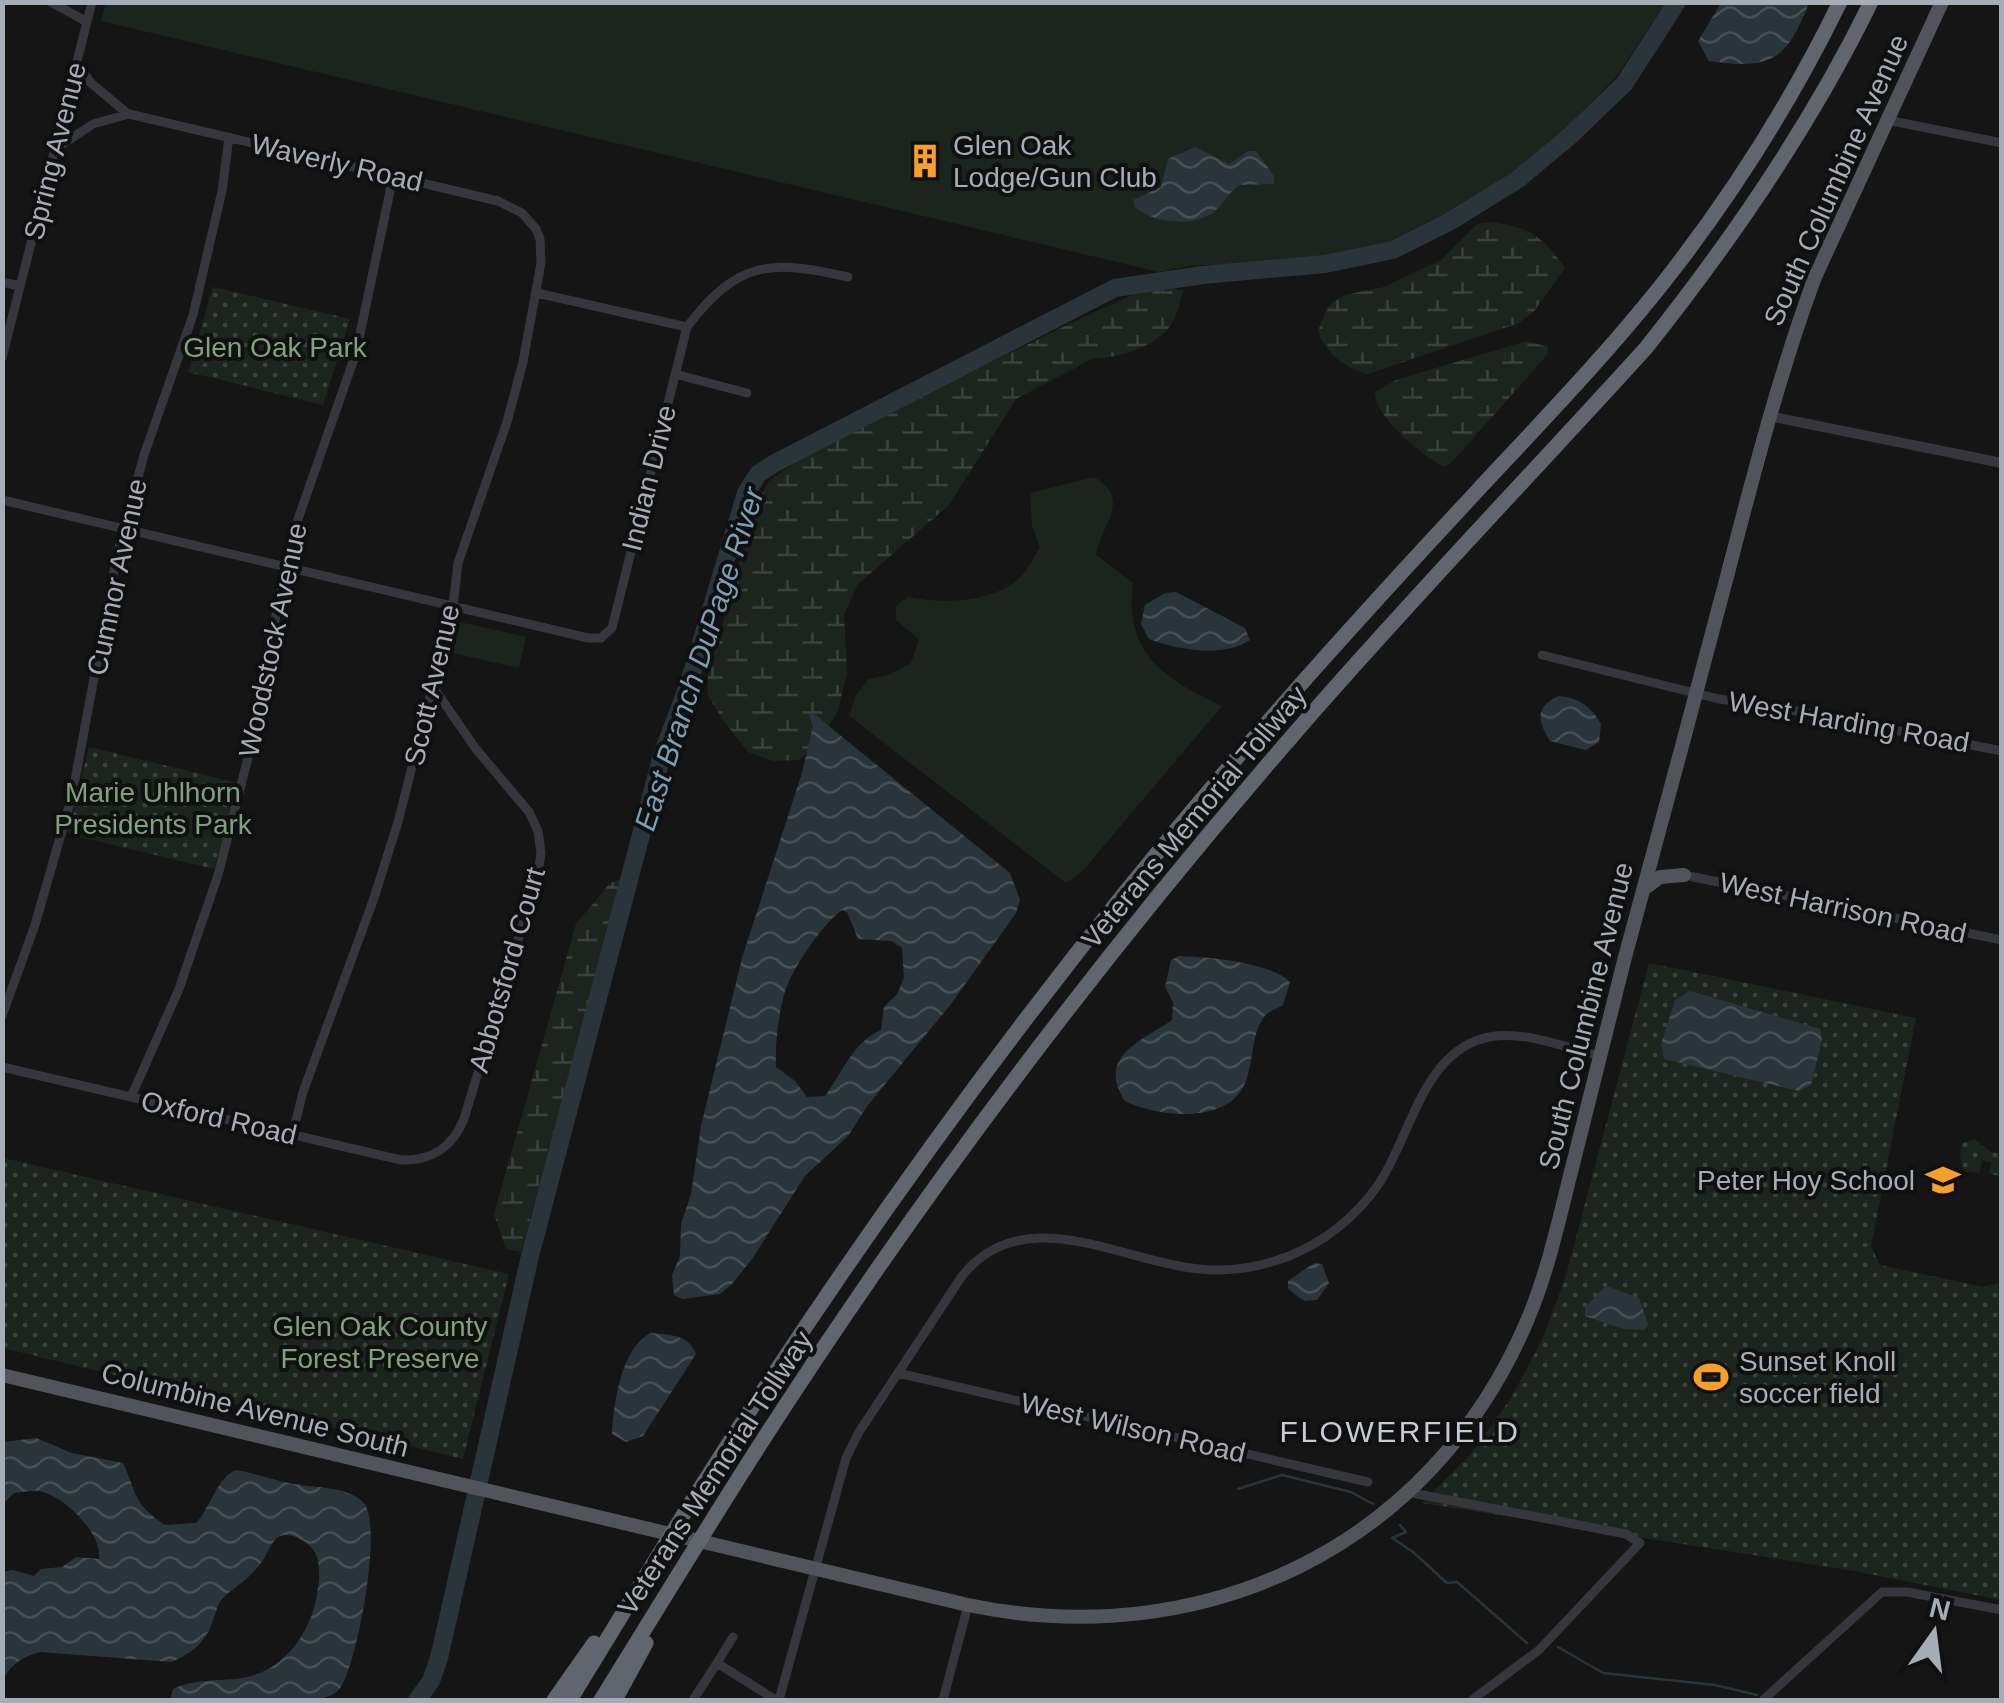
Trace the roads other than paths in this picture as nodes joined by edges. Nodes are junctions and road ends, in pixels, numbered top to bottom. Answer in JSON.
{"nodes":[{"id":1,"x":50,"y":2,"type":"edge"},
{"id":2,"x":92,"y":2,"type":"edge"},
{"id":3,"x":1840,"y":2,"type":"edge"},
{"id":4,"x":1872,"y":2,"type":"edge"},
{"id":5,"x":1942,"y":2,"type":"edge"},
{"id":6,"x":87,"y":22,"type":"junction"},
{"id":7,"x":77,"y":63,"type":"junction"},
{"id":8,"x":129,"y":114,"type":"junction"},
{"id":9,"x":1887,"y":120,"type":"junction"},
{"id":10,"x":228,"y":138,"type":"junction"},
{"id":11,"x":2002,"y":143,"type":"edge"},
{"id":12,"x":55,"y":150,"type":"junction"},
{"id":13,"x":393,"y":177,"type":"junction"},
{"id":14,"x":536,"y":228,"type":"joint"},
{"id":15,"x":848,"y":276,"type":"dead end"},
{"id":16,"x":2,"y":282,"type":"edge"},
{"id":17,"x":20,"y":286,"type":"junction"},
{"id":18,"x":537,"y":293,"type":"junction"},
{"id":19,"x":686,"y":328,"type":"junction"},
{"id":20,"x":2,"y":358,"type":"edge"},
{"id":21,"x":675,"y":374,"type":"junction"},
{"id":22,"x":747,"y":392,"type":"dead end"},
{"id":23,"x":1770,"y":416,"type":"junction"},
{"id":24,"x":2002,"y":463,"type":"edge"},
{"id":25,"x":2,"y":500,"type":"edge"},
{"id":26,"x":124,"y":528,"type":"junction"},
{"id":27,"x":288,"y":567,"type":"junction"},
{"id":28,"x":453,"y":606,"type":"junction"},
{"id":29,"x":1542,"y":655,"type":"dead end"},
{"id":30,"x":433,"y":688,"type":"junction"},
{"id":31,"x":1696,"y":694,"type":"junction"},
{"id":32,"x":2002,"y":751,"type":"edge"},
{"id":33,"x":1654,"y":850,"type":"junction"},
{"id":34,"x":1684,"y":875,"type":"junction"},
{"id":35,"x":1643,"y":890,"type":"junction"},
{"id":36,"x":2002,"y":940,"type":"edge"},
{"id":37,"x":2,"y":1016,"type":"edge"},
{"id":38,"x":1600,"y":1056,"type":"junction"},
{"id":39,"x":2,"y":1067,"type":"edge"},
{"id":40,"x":130,"y":1097,"type":"junction"},
{"id":41,"x":292,"y":1136,"type":"junction"},
{"id":42,"x":436,"y":1155,"type":"joint"},
{"id":43,"x":898,"y":1374,"type":"junction"},
{"id":44,"x":2,"y":1375,"type":"edge"},
{"id":45,"x":1368,"y":1482,"type":"dead end"},
{"id":46,"x":1406,"y":1492,"type":"junction"},
{"id":47,"x":814,"y":1567,"type":"junction"},
{"id":48,"x":677,"y":1576,"type":"junction"},
{"id":49,"x":632,"y":1598,"type":"junction"},
{"id":50,"x":968,"y":1605,"type":"junction"},
{"id":51,"x":2002,"y":1610,"type":"edge"},
{"id":52,"x":733,"y":1636,"type":"dead end"},
{"id":53,"x":717,"y":1663,"type":"junction"},
{"id":54,"x":554,"y":1700,"type":"edge"},
{"id":55,"x":570,"y":1700,"type":"edge"},
{"id":56,"x":600,"y":1700,"type":"edge"},
{"id":57,"x":615,"y":1700,"type":"edge"},
{"id":58,"x":693,"y":1700,"type":"edge"},
{"id":59,"x":778,"y":1700,"type":"edge"},
{"id":60,"x":943,"y":1700,"type":"edge"},
{"id":61,"x":1472,"y":1700,"type":"edge"},
{"id":62,"x":1763,"y":1700,"type":"edge"}],
"edges":[{"from":1,"to":6,"type":"street"},
{"from":2,"to":6,"type":"street","name":"Spring Avenue"},
{"from":3,"to":49,"type":"highway","name":"Veterans Memorial Tollway","bridge":true},
{"from":4,"to":48,"type":"highway","name":"Veterans Memorial Tollway","bridge":true},
{"from":5,"to":9,"type":"main road","name":"South Columbine Avenue"},
{"from":6,"to":7,"type":"street","name":"Spring Avenue"},
{"from":7,"to":8,"type":"street","name":"Waverly Road"},
{"from":7,"to":12,"type":"street","name":"Spring Avenue"},
{"from":8,"to":10,"type":"street","name":"Waverly Road"},
{"from":8,"to":12,"type":"street"},
{"from":9,"to":11,"type":"street"},
{"from":9,"to":23,"type":"main road","name":"South Columbine Avenue"},
{"from":10,"to":13,"type":"street","name":"Waverly Road"},
{"from":10,"to":26,"type":"street","name":"Cumnor Avenue"},
{"from":12,"to":17,"type":"street","name":"Spring Avenue"},
{"from":13,"to":14,"type":"street","name":"Waverly Road"},
{"from":13,"to":27,"type":"street","name":"Woodstock Avenue"},
{"from":14,"to":18,"type":"street","name":"Scott Avenue"},
{"from":15,"to":19,"type":"street"},
{"from":16,"to":17,"type":"street"},
{"from":17,"to":20,"type":"street","name":"Spring Avenue"},
{"from":18,"to":19,"type":"street"},
{"from":18,"to":28,"type":"street","name":"Scott Avenue"},
{"from":19,"to":21,"type":"street","name":"Indian Drive"},
{"from":21,"to":22,"type":"street"},
{"from":21,"to":28,"type":"street","name":"Indian Drive"},
{"from":23,"to":24,"type":"street"},
{"from":23,"to":31,"type":"main road","name":"South Columbine Avenue"},
{"from":25,"to":26,"type":"street"},
{"from":26,"to":27,"type":"street"},
{"from":26,"to":37,"type":"street","name":"Cumnor Avenue"},
{"from":27,"to":28,"type":"street"},
{"from":27,"to":40,"type":"street","name":"Woodstock Avenue"},
{"from":28,"to":30,"type":"street","name":"Scott Avenue"},
{"from":29,"to":31,"type":"street","name":"West Harding Road"},
{"from":30,"to":41,"type":"street","name":"Scott Avenue"},
{"from":30,"to":42,"type":"street","name":"Abbotsford Court"},
{"from":31,"to":32,"type":"street","name":"West Harding Road"},
{"from":31,"to":33,"type":"main road","name":"South Columbine Avenue"},
{"from":33,"to":34,"type":"main road"},
{"from":33,"to":35,"type":"main road","name":"South Columbine Avenue"},
{"from":34,"to":35,"type":"main road"},
{"from":34,"to":36,"type":"street","name":"West Harrison Road"},
{"from":35,"to":38,"type":"main road","name":"South Columbine Avenue"},
{"from":38,"to":43,"type":"street"},
{"from":38,"to":46,"type":"main road","name":"South Columbine Avenue"},
{"from":39,"to":40,"type":"street","name":"Oxford Road"},
{"from":40,"to":41,"type":"street","name":"Oxford Road"},
{"from":41,"to":42,"type":"street","name":"Oxford Road"},
{"from":43,"to":45,"type":"street","name":"West Wilson Road"},
{"from":43,"to":47,"type":"street"},
{"from":44,"to":47,"type":"main road","name":"Columbine Avenue South"},
{"from":46,"to":50,"type":"main road","name":"South Columbine Avenue"},
{"from":46,"to":61,"type":"street"},
{"from":47,"to":50,"type":"main road","name":"South Columbine Avenue"},
{"from":47,"to":59,"type":"street"},
{"from":48,"to":56,"type":"highway","name":"Veterans Memorial Tollway"},
{"from":48,"to":57,"type":"highway"},
{"from":49,"to":54,"type":"highway"},
{"from":49,"to":55,"type":"highway","name":"Veterans Memorial Tollway"},
{"from":50,"to":60,"type":"street"},
{"from":51,"to":62,"type":"street"},
{"from":52,"to":53,"type":"street"},
{"from":53,"to":58,"type":"street"},
{"from":53,"to":59,"type":"street"}]}
